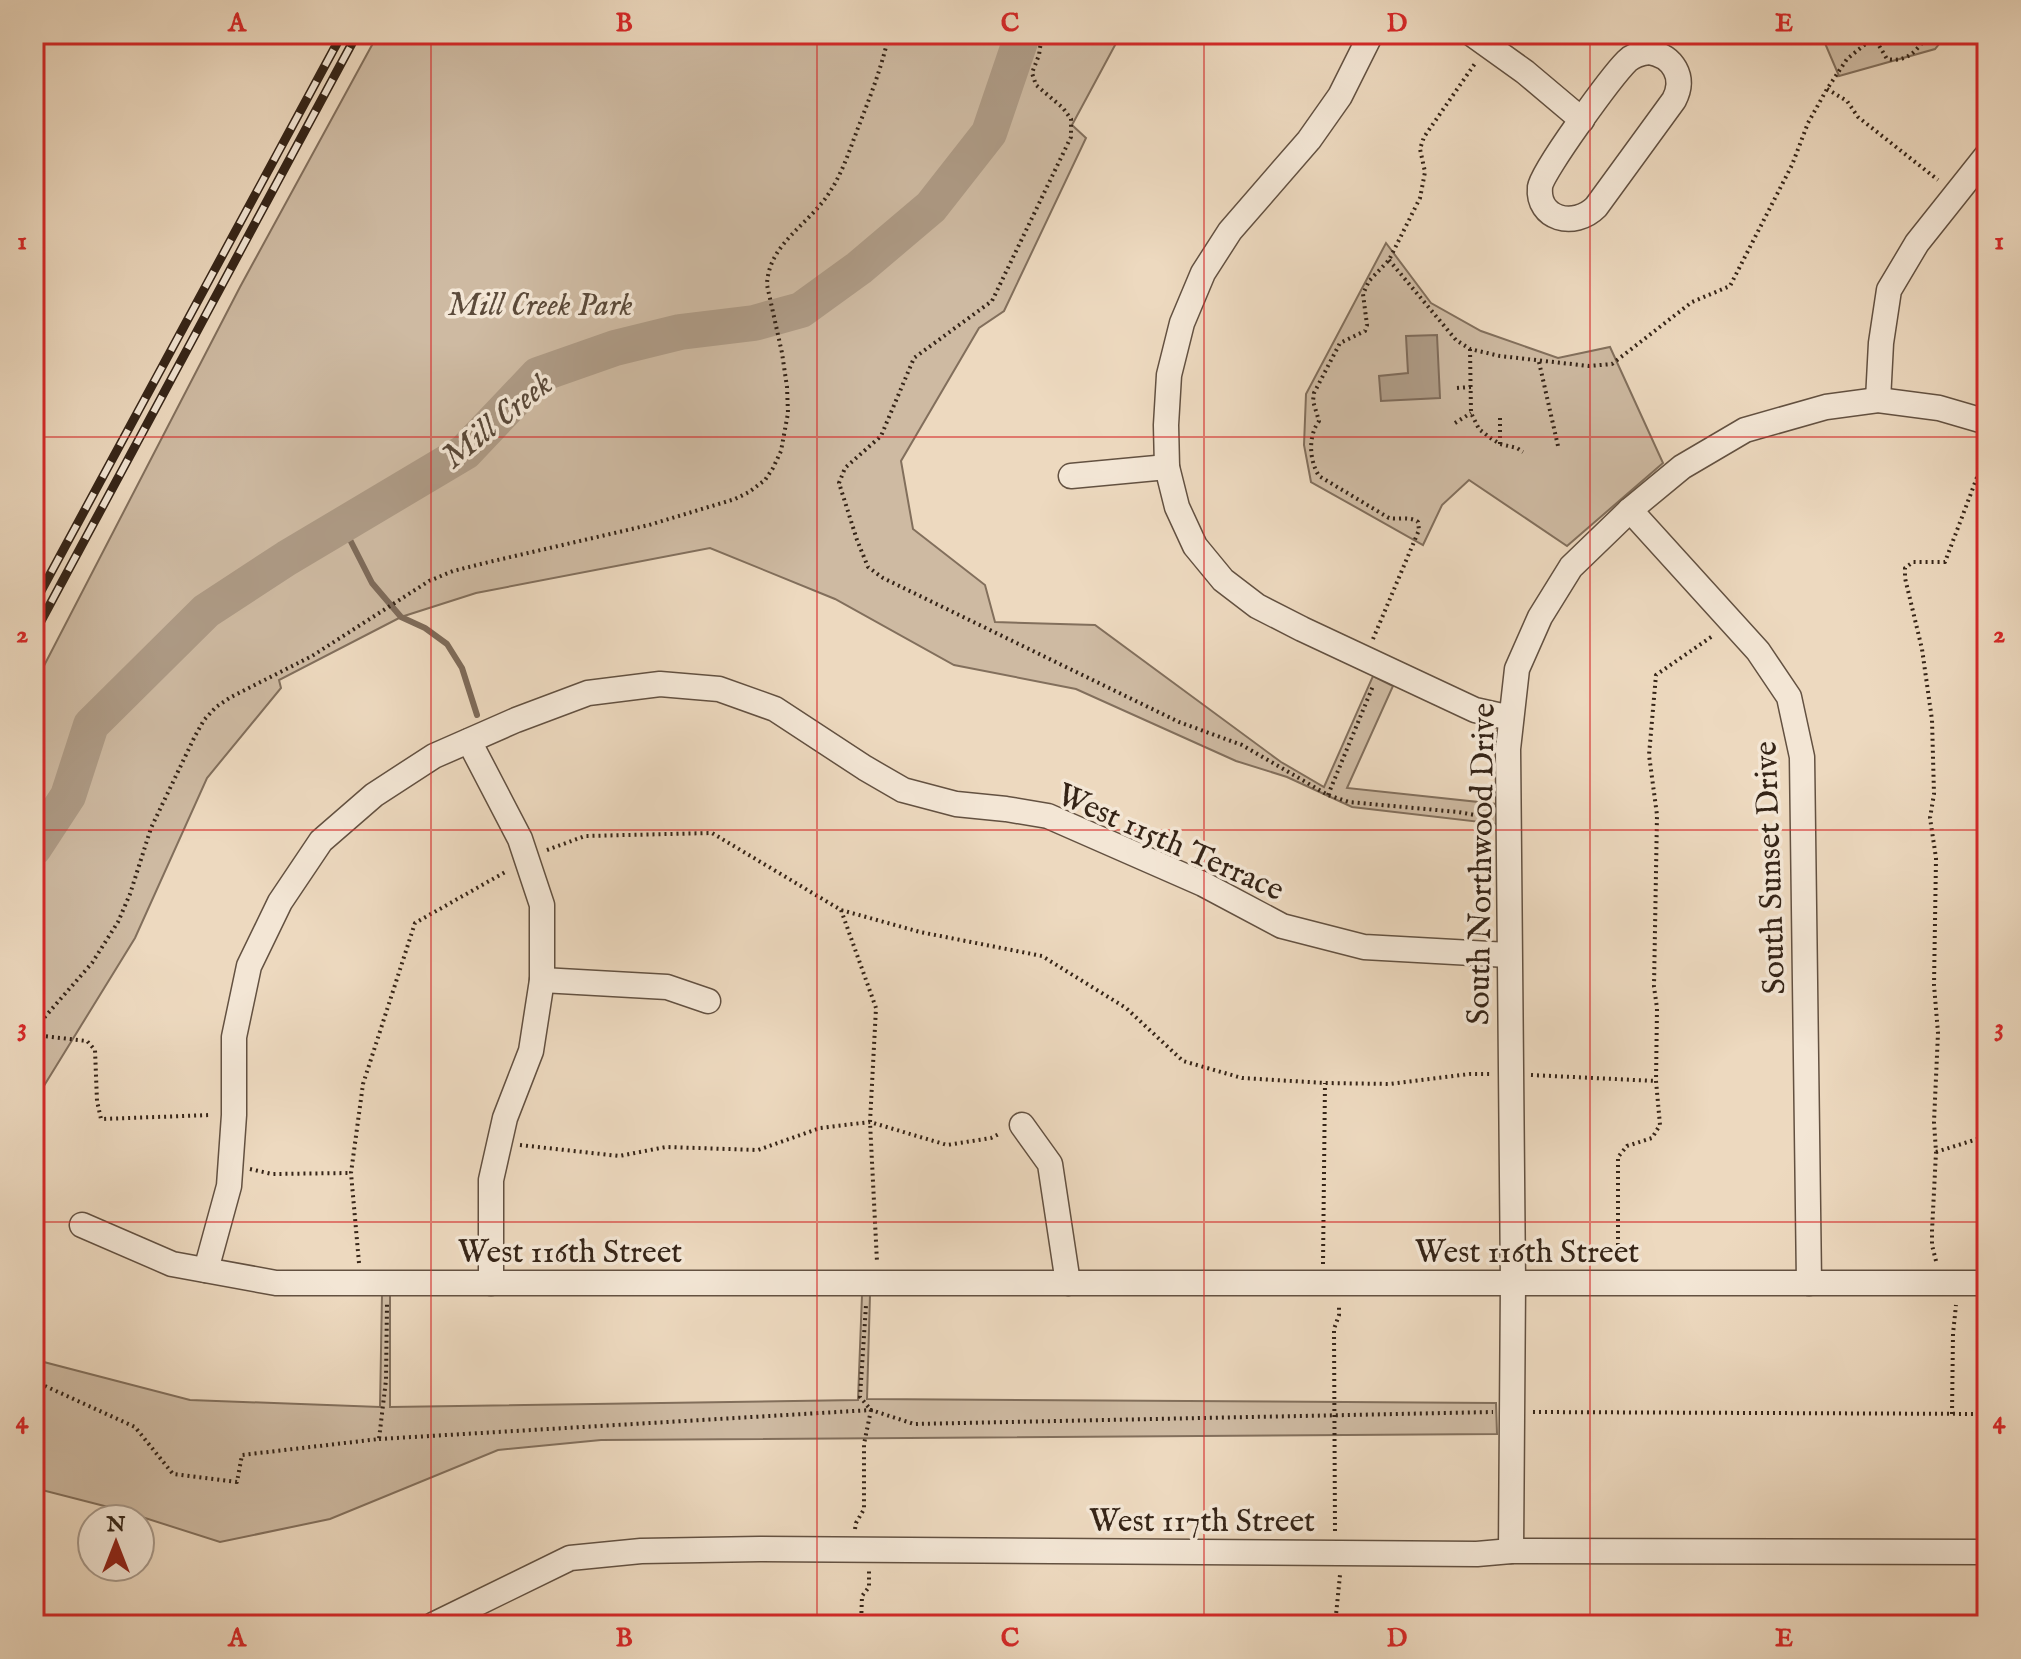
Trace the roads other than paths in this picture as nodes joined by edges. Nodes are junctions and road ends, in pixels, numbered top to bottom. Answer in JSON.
{"nodes":[{"id":1,"x":1371,"y":34,"type":"edge"},
{"id":2,"x":1472,"y":34,"type":"edge"},
{"id":3,"x":1582,"y":120,"type":"junction"},
{"id":4,"x":1987,"y":155,"type":"edge"},
{"id":5,"x":1878,"y":400,"type":"junction"},
{"id":6,"x":1987,"y":422,"type":"edge"},
{"id":7,"x":1167,"y":467,"type":"junction"},
{"id":8,"x":1071,"y":476,"type":"dead end"},
{"id":9,"x":1630,"y":510,"type":"junction"},
{"id":10,"x":1511,"y":718,"type":"junction"},
{"id":11,"x":469,"y":741,"type":"junction"},
{"id":12,"x":1508,"y":955,"type":"junction"},
{"id":13,"x":542,"y":980,"type":"junction"},
{"id":14,"x":708,"y":1001,"type":"dead end"},
{"id":15,"x":1022,"y":1125,"type":"road end"},
{"id":16,"x":82,"y":1225,"type":"dead end"},
{"id":17,"x":206,"y":1270,"type":"junction"},
{"id":18,"x":491,"y":1283,"type":"junction"},
{"id":19,"x":1068,"y":1283,"type":"junction"},
{"id":20,"x":1513,"y":1283,"type":"junction"},
{"id":21,"x":1809,"y":1283,"type":"junction"},
{"id":22,"x":1987,"y":1283,"type":"edge"},
{"id":23,"x":1511,"y":1551,"type":"junction"},
{"id":24,"x":1987,"y":1552,"type":"edge"},
{"id":25,"x":433,"y":1625,"type":"edge"}],
"edges":[{"from":1,"to":7,"type":"street"},
{"from":2,"to":3,"type":"street"},
{"from":3,"to":3,"type":"street"},
{"from":4,"to":5,"type":"street"},
{"from":5,"to":6,"type":"street","name":"South Northwood Drive"},
{"from":5,"to":9,"type":"street","name":"South Northwood Drive"},
{"from":7,"to":8,"type":"street"},
{"from":7,"to":10,"type":"street"},
{"from":9,"to":10,"type":"street","name":"South Northwood Drive"},
{"from":9,"to":21,"type":"street","name":"South Sunset Drive"},
{"from":10,"to":12,"type":"street","name":"South Northwood Drive"},
{"from":11,"to":12,"type":"street","name":"West 115th Terrace"},
{"from":11,"to":13,"type":"street"},
{"from":11,"to":17,"type":"street","name":"West 115th Terrace"},
{"from":12,"to":20,"type":"street","name":"South Northwood Drive"},
{"from":13,"to":14,"type":"street"},
{"from":13,"to":18,"type":"street"},
{"from":15,"to":19,"type":"street"},
{"from":16,"to":17,"type":"street","name":"West 116th Street"},
{"from":17,"to":18,"type":"street","name":"West 116th Street"},
{"from":18,"to":19,"type":"street","name":"West 116th Street"},
{"from":19,"to":20,"type":"street","name":"West 116th Street"},
{"from":20,"to":21,"type":"street","name":"West 116th Street"},
{"from":20,"to":23,"type":"street","name":"South Northwood Drive"},
{"from":21,"to":22,"type":"street","name":"West 116th Street"},
{"from":23,"to":24,"type":"street","name":"West 117th Street"},
{"from":23,"to":25,"type":"street","name":"West 117th Street"}]}
